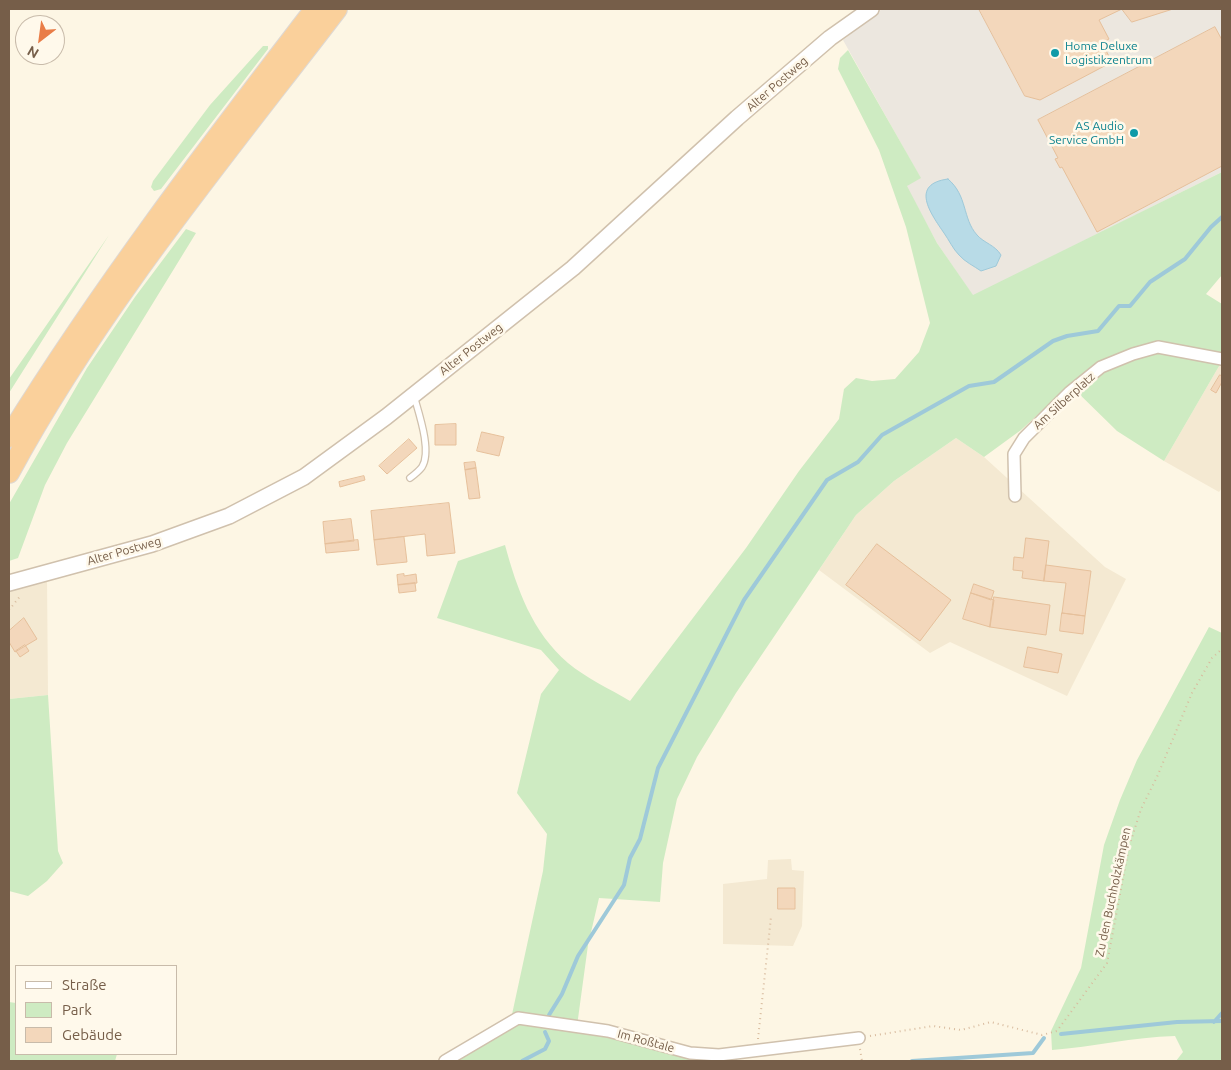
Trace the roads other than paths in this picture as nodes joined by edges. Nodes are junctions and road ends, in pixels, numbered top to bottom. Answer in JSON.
{"nodes":[{"id":1,"x":315,"y":9,"type":"edge"},
{"id":2,"x":337,"y":9,"type":"edge"},
{"id":3,"x":870,"y":9,"type":"edge"},
{"id":4,"x":1222,"y":359,"type":"edge"},
{"id":5,"x":414,"y":394,"type":"junction"},
{"id":6,"x":9,"y":437,"type":"edge"},
{"id":7,"x":9,"y":473,"type":"edge"},
{"id":8,"x":410,"y":478,"type":"dead end"},
{"id":9,"x":1015,"y":496,"type":"dead end"},
{"id":10,"x":9,"y":583,"type":"edge"},
{"id":11,"x":859,"y":1038,"type":"road end"},
{"id":12,"x":445,"y":1061,"type":"edge"}],
"edges":[{"from":1,"to":6,"type":"highway"},
{"from":2,"to":7,"type":"highway"},
{"from":3,"to":5,"type":"street","name":"Alter Postweg"},
{"from":4,"to":9,"type":"street","name":"Am Silberplatz"},
{"from":5,"to":8,"type":"lane"},
{"from":5,"to":10,"type":"street","name":"Alter Postweg"},
{"from":11,"to":12,"type":"street","name":"Im Roßtale"}]}
